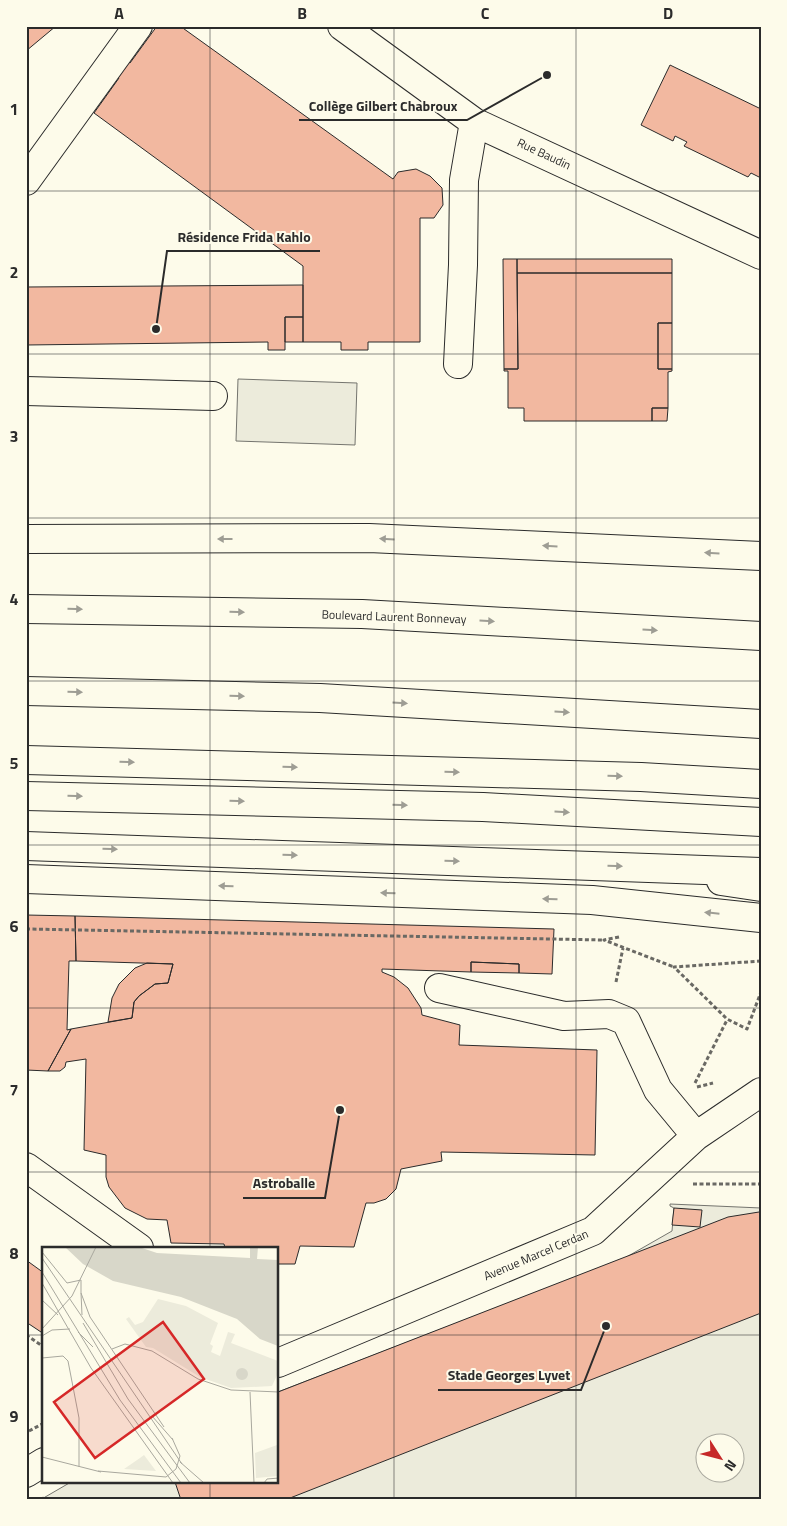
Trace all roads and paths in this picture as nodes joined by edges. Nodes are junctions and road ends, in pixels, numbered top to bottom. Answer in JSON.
{"nodes":[{"id":1,"x":138,"y":26,"type":"edge"},
{"id":2,"x":342,"y":26,"type":"edge"},
{"id":3,"x":474,"y":122,"type":"junction"},
{"id":4,"x":26,"y":181,"type":"edge"},
{"id":5,"x":761,"y":255,"type":"edge"},
{"id":6,"x":458,"y":364,"type":"dead end"},
{"id":7,"x":26,"y":391,"type":"edge"},
{"id":8,"x":213,"y":396,"type":"dead end"},
{"id":9,"x":26,"y":539,"type":"edge"},
{"id":10,"x":761,"y":556,"type":"edge"},
{"id":11,"x":26,"y":609,"type":"edge"},
{"id":12,"x":761,"y":636,"type":"edge"},
{"id":13,"x":26,"y":691,"type":"edge"},
{"id":14,"x":761,"y":724,"type":"edge"},
{"id":15,"x":26,"y":760,"type":"edge"},
{"id":16,"x":761,"y":784,"type":"edge"},
{"id":17,"x":26,"y":796,"type":"edge"},
{"id":18,"x":761,"y":822,"type":"edge"},
{"id":19,"x":26,"y":846,"type":"edge"},
{"id":20,"x":676,"y":869,"type":"junction"},
{"id":21,"x":761,"y":872,"type":"edge"},
{"id":22,"x":26,"y":879,"type":"edge"},
{"id":23,"x":761,"y":887,"type":"edge"},
{"id":24,"x":761,"y":918,"type":"edge"},
{"id":25,"x":26,"y":929,"type":"edge"},
{"id":26,"x":604,"y":940,"type":"dead end"},
{"id":27,"x":623,"y":948,"type":"dead end"},
{"id":28,"x":761,"y":961,"type":"edge"},
{"id":29,"x":674,"y":968,"type":"junction"},
{"id":30,"x":439,"y":988,"type":"dead end"},
{"id":31,"x":761,"y":992,"type":"edge"},
{"id":32,"x":727,"y":1019,"type":"junction"},
{"id":33,"x":761,"y":1092,"type":"edge"},
{"id":34,"x":670,"y":1105,"type":"junction"},
{"id":35,"x":696,"y":1136,"type":"junction"},
{"id":36,"x":26,"y":1166,"type":"edge"},
{"id":37,"x":736,"y":1182,"type":"dead end"},
{"id":38,"x":761,"y":1184,"type":"edge"},
{"id":39,"x":137,"y":1247,"type":"edge"},
{"id":40,"x":26,"y":1335,"type":"edge"},
{"id":41,"x":42,"y":1346,"type":"edge"},
{"id":42,"x":279,"y":1361,"type":"edge"},
{"id":43,"x":42,"y":1424,"type":"edge"},
{"id":44,"x":26,"y":1433,"type":"edge"},
{"id":45,"x":42,"y":1463,"type":"edge"},
{"id":46,"x":26,"y":1473,"type":"edge"}],
"edges":[{"from":1,"to":4,"type":"main road"},
{"from":2,"to":3,"type":"main road","name":"Rue Baudin"},
{"from":3,"to":5,"type":"main road","name":"Rue Baudin"},
{"from":3,"to":6,"type":"main road"},
{"from":7,"to":8,"type":"main road"},
{"from":10,"to":9,"type":"main road","one_way":true},
{"from":11,"to":12,"type":"main road","name":"Boulevard Laurent Bonnevay","one_way":true},
{"from":13,"to":14,"type":"main road","one_way":true},
{"from":15,"to":16,"type":"main road","one_way":true},
{"from":17,"to":18,"type":"main road","one_way":true},
{"from":19,"to":20,"type":"main road","one_way":true},
{"from":20,"to":21,"type":"main road"},
{"from":20,"to":23,"type":"main road"},
{"from":24,"to":22,"type":"main road","one_way":true},
{"from":25,"to":26,"type":"path"},
{"from":27,"to":29,"type":"path"},
{"from":28,"to":29,"type":"path"},
{"from":29,"to":32,"type":"path"},
{"from":30,"to":34,"type":"main road"},
{"from":31,"to":32,"type":"path"},
{"from":32,"to":34,"type":"path"},
{"from":33,"to":35,"type":"main road","name":"Avenue Marcel Cerdan"},
{"from":34,"to":35,"type":"main road"},
{"from":35,"to":42,"type":"main road","name":"Avenue Marcel Cerdan"},
{"from":36,"to":39,"type":"main road"},
{"from":37,"to":38,"type":"path"},
{"from":40,"to":41,"type":"path"},
{"from":43,"to":44,"type":"path"},
{"from":45,"to":46,"type":"main road"}]}
